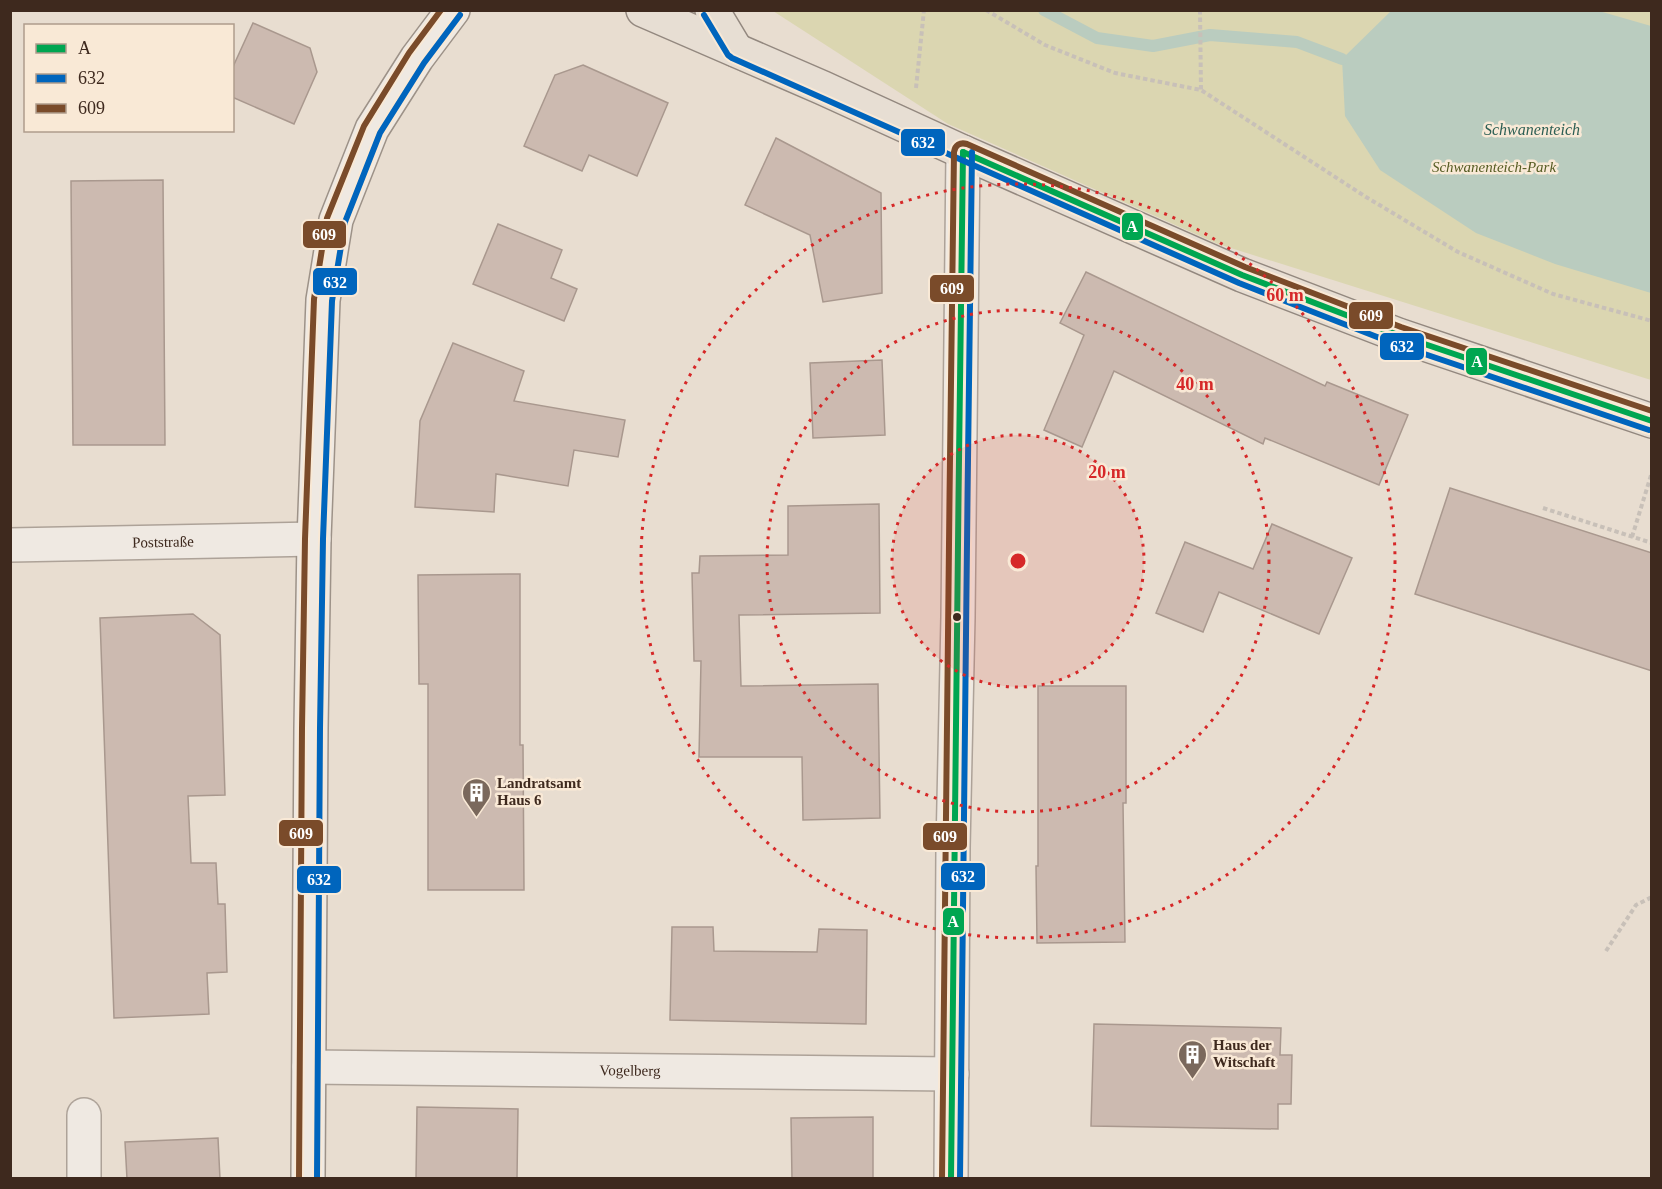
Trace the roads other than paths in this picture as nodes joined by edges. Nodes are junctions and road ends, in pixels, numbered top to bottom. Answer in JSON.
{"nodes":[{"id":1,"x":453,"y":10,"type":"edge"},
{"id":2,"x":643,"y":10,"type":"edge"},
{"id":3,"x":712,"y":10,"type":"edge"},
{"id":4,"x":736,"y":50,"type":"junction"},
{"id":5,"x":963,"y":152,"type":"junction"},
{"id":6,"x":1652,"y":421,"type":"edge"},
{"id":7,"x":314,"y":539,"type":"junction"},
{"id":8,"x":10,"y":545,"type":"edge"},
{"id":9,"x":309,"y":1066,"type":"junction"},
{"id":10,"x":952,"y":1074,"type":"junction"},
{"id":11,"x":84,"y":1115,"type":"dead end"},
{"id":12,"x":84,"y":1179,"type":"edge"},
{"id":13,"x":308,"y":1179,"type":"edge"},
{"id":14,"x":951,"y":1179,"type":"edge"}],
"edges":[{"from":1,"to":7,"type":"street"},
{"from":2,"to":4,"type":"main road"},
{"from":3,"to":4,"type":"main road"},
{"from":4,"to":5,"type":"main road"},
{"from":5,"to":6,"type":"main road"},
{"from":5,"to":10,"type":"street"},
{"from":7,"to":8,"type":"street","name":"Poststraße"},
{"from":7,"to":9,"type":"street"},
{"from":9,"to":10,"type":"street","name":"Vogelberg"},
{"from":9,"to":13,"type":"street"},
{"from":10,"to":14,"type":"street"},
{"from":11,"to":12,"type":"street"}]}
